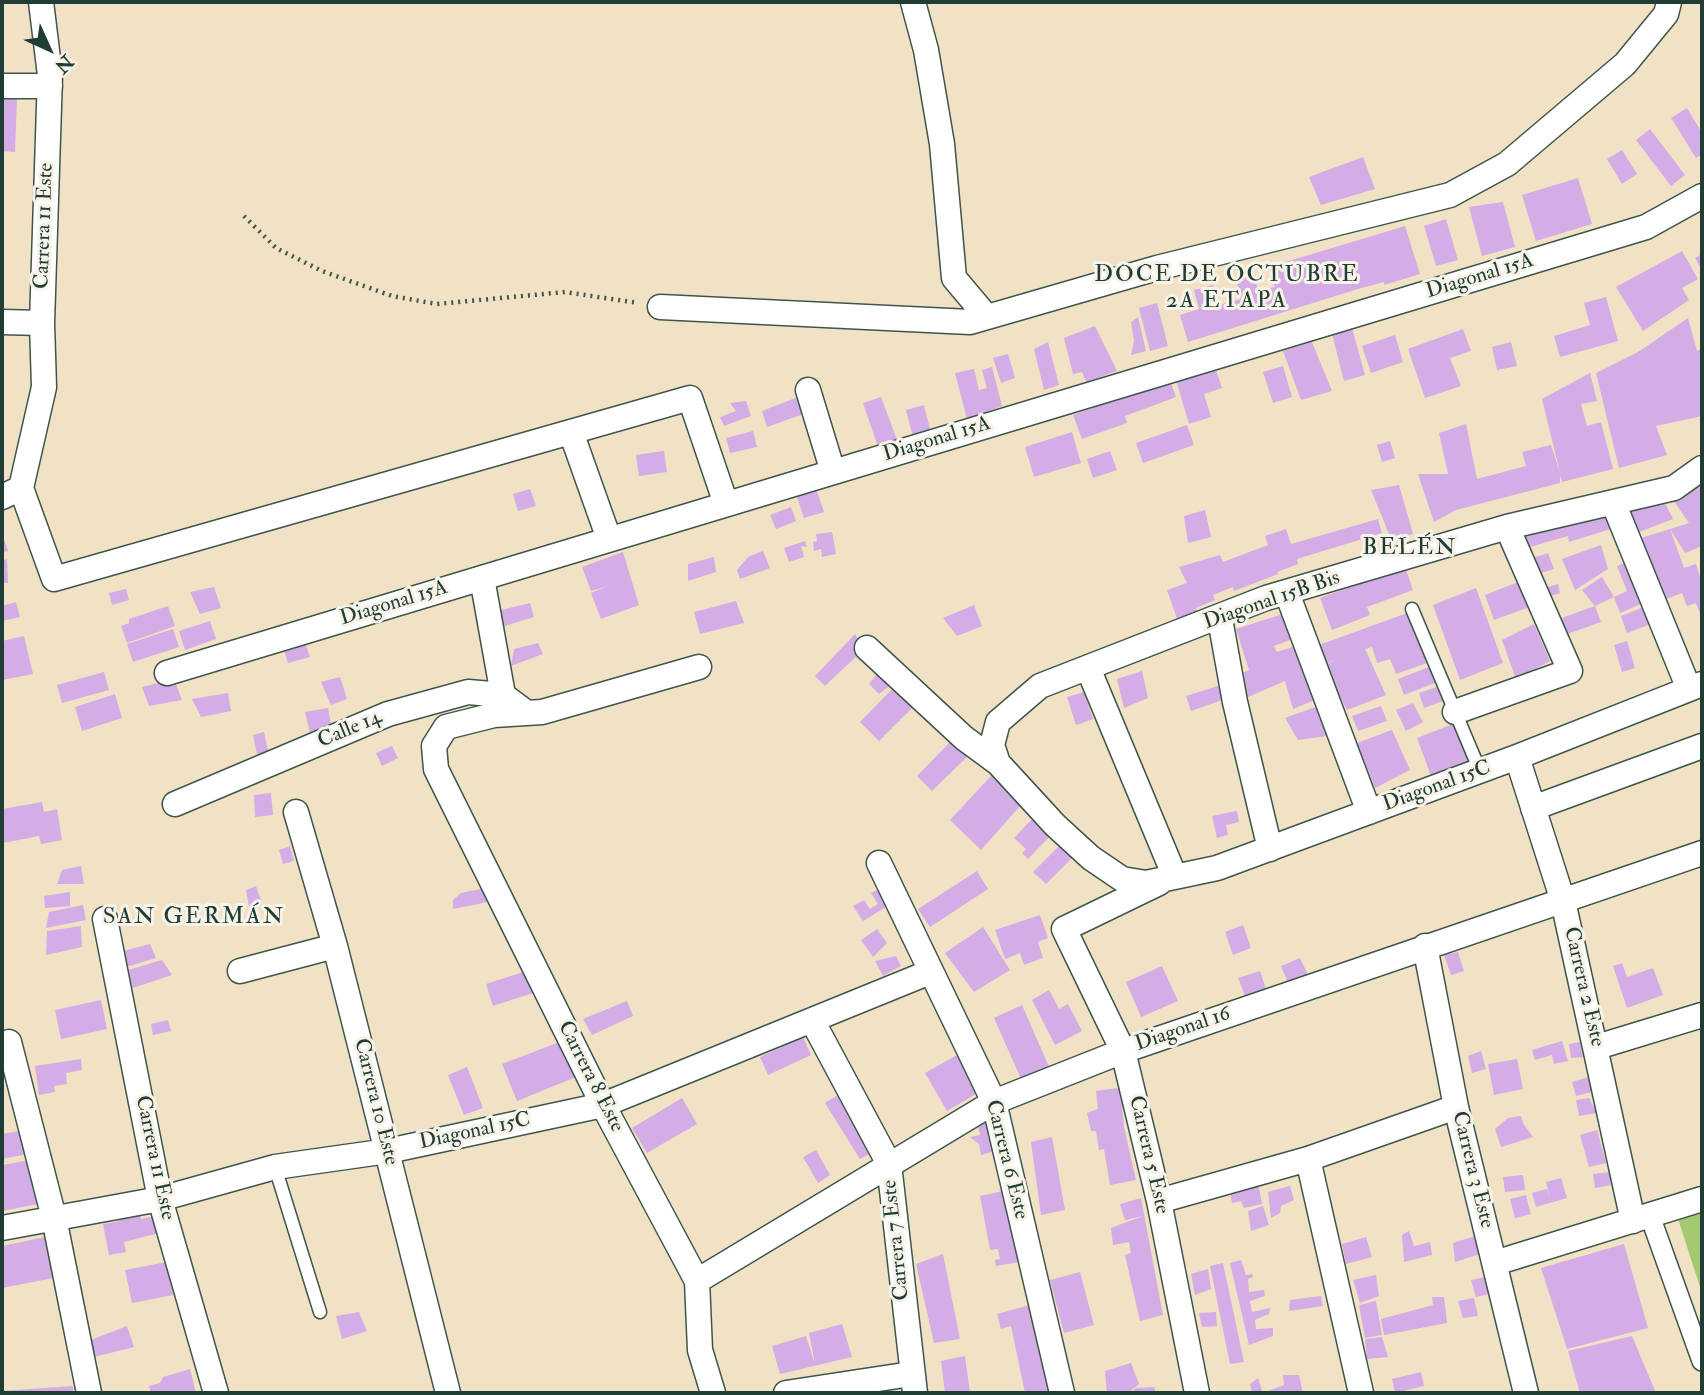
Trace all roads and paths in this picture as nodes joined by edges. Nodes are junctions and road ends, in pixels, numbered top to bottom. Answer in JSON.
{"nodes":[{"id":1,"x":41,"y":2,"type":"edge"},
{"id":2,"x":913,"y":2,"type":"edge"},
{"id":3,"x":1669,"y":2,"type":"edge"},
{"id":4,"x":2,"y":86,"type":"edge"},
{"id":5,"x":50,"y":86,"type":"junction"},
{"id":6,"x":1702,"y":196,"type":"edge"},
{"id":7,"x":244,"y":216,"type":"dead end"},
{"id":8,"x":660,"y":307,"type":"joint"},
{"id":9,"x":986,"y":316,"type":"junction"},
{"id":10,"x":2,"y":322,"type":"edge"},
{"id":11,"x":42,"y":323,"type":"junction"},
{"id":12,"x":808,"y":390,"type":"dead end"},
{"id":13,"x":571,"y":432,"type":"junction"},
{"id":14,"x":1702,"y":468,"type":"edge"},
{"id":15,"x":833,"y":472,"type":"junction"},
{"id":16,"x":11,"y":492,"type":"edge"},
{"id":17,"x":1613,"y":502,"type":"junction"},
{"id":18,"x":726,"y":504,"type":"junction"},
{"id":19,"x":1507,"y":527,"type":"junction"},
{"id":20,"x":609,"y":539,"type":"junction"},
{"id":21,"x":482,"y":578,"type":"junction"},
{"id":22,"x":1287,"y":593,"type":"junction"},
{"id":23,"x":1412,"y":609,"type":"dead end"},
{"id":24,"x":1220,"y":619,"type":"junction"},
{"id":25,"x":867,"y":648,"type":"dead end"},
{"id":26,"x":699,"y":667,"type":"dead end"},
{"id":27,"x":1088,"y":668,"type":"junction"},
{"id":28,"x":167,"y":673,"type":"dead end"},
{"id":29,"x":1696,"y":686,"type":"edge"},
{"id":30,"x":503,"y":695,"type":"junction"},
{"id":31,"x":1455,"y":712,"type":"junction"},
{"id":32,"x":527,"y":713,"type":"junction"},
{"id":33,"x":1702,"y":746,"type":"edge"},
{"id":34,"x":995,"y":754,"type":"junction"},
{"id":35,"x":1517,"y":757,"type":"junction"},
{"id":36,"x":1480,"y":771,"type":"junction"},
{"id":37,"x":175,"y":804,"type":"dead end"},
{"id":38,"x":1533,"y":808,"type":"junction"},
{"id":39,"x":296,"y":812,"type":"dead end"},
{"id":40,"x":1369,"y":812,"type":"junction"},
{"id":41,"x":1270,"y":849,"type":"junction"},
{"id":42,"x":1702,"y":853,"type":"edge"},
{"id":43,"x":878,"y":863,"type":"dead end"},
{"id":44,"x":1172,"y":878,"type":"junction"},
{"id":45,"x":1563,"y":901,"type":"junction"},
{"id":46,"x":105,"y":919,"type":"dead end"},
{"id":47,"x":1064,"y":929,"type":"joint"},
{"id":48,"x":335,"y":946,"type":"junction"},
{"id":49,"x":1425,"y":946,"type":"junction"},
{"id":50,"x":240,"y":971,"type":"dead end"},
{"id":51,"x":930,"y":972,"type":"junction"},
{"id":52,"x":1702,"y":1015,"type":"edge"},
{"id":53,"x":813,"y":1022,"type":"junction"},
{"id":54,"x":9,"y":1042,"type":"dead end"},
{"id":55,"x":1597,"y":1047,"type":"junction"},
{"id":56,"x":1123,"y":1051,"type":"junction"},
{"id":57,"x":995,"y":1102,"type":"junction"},
{"id":58,"x":603,"y":1105,"type":"junction"},
{"id":59,"x":1455,"y":1107,"type":"junction"},
{"id":60,"x":388,"y":1151,"type":"junction"},
{"id":61,"x":1308,"y":1159,"type":"junction"},
{"id":62,"x":889,"y":1164,"type":"junction"},
{"id":63,"x":275,"y":1167,"type":"junction"},
{"id":64,"x":160,"y":1199,"type":"junction"},
{"id":65,"x":1702,"y":1199,"type":"edge"},
{"id":66,"x":1159,"y":1201,"type":"junction"},
{"id":67,"x":1642,"y":1218,"type":"junction"},
{"id":68,"x":54,"y":1219,"type":"junction"},
{"id":69,"x":2,"y":1228,"type":"edge"},
{"id":70,"x":1495,"y":1263,"type":"junction"},
{"id":71,"x":697,"y":1281,"type":"junction"},
{"id":72,"x":320,"y":1312,"type":"dead end"},
{"id":73,"x":1702,"y":1360,"type":"edge"},
{"id":74,"x":913,"y":1384,"type":"edge"},
{"id":75,"x":89,"y":1393,"type":"edge"},
{"id":76,"x":216,"y":1393,"type":"edge"},
{"id":77,"x":448,"y":1393,"type":"edge"},
{"id":78,"x":713,"y":1393,"type":"edge"},
{"id":79,"x":786,"y":1393,"type":"edge"},
{"id":80,"x":1062,"y":1393,"type":"edge"},
{"id":81,"x":1197,"y":1393,"type":"edge"},
{"id":82,"x":1361,"y":1393,"type":"edge"},
{"id":83,"x":1526,"y":1393,"type":"edge"}],
"edges":[{"from":1,"to":5,"type":"street","name":"Carrera 11 Este"},
{"from":2,"to":9,"type":"street"},
{"from":3,"to":9,"type":"street"},
{"from":4,"to":5,"type":"street"},
{"from":5,"to":11,"type":"street","name":"Carrera 11 Este"},
{"from":6,"to":15,"type":"street","name":"Diagonal 15A"},
{"from":7,"to":8,"type":"path"},
{"from":8,"to":9,"type":"street"},
{"from":10,"to":11,"type":"street"},
{"from":11,"to":16,"type":"street","name":"Carrera 11 Este"},
{"from":12,"to":15,"type":"street"},
{"from":13,"to":16,"type":"street"},
{"from":13,"to":18,"type":"street"},
{"from":13,"to":20,"type":"street"},
{"from":14,"to":17,"type":"street","name":"Diagonal 15B Bis"},
{"from":15,"to":18,"type":"street","name":"Diagonal 15A"},
{"from":17,"to":19,"type":"street","name":"Diagonal 15B Bis"},
{"from":17,"to":29,"type":"street"},
{"from":18,"to":20,"type":"street","name":"Diagonal 15A"},
{"from":19,"to":22,"type":"street","name":"Diagonal 15B Bis"},
{"from":19,"to":31,"type":"street"},
{"from":20,"to":21,"type":"street","name":"Diagonal 15A"},
{"from":21,"to":28,"type":"street","name":"Diagonal 15A"},
{"from":21,"to":30,"type":"street"},
{"from":22,"to":24,"type":"street","name":"Diagonal 15B Bis"},
{"from":22,"to":40,"type":"street"},
{"from":23,"to":31,"type":"lane"},
{"from":24,"to":27,"type":"street","name":"Diagonal 15B Bis"},
{"from":24,"to":41,"type":"street"},
{"from":25,"to":34,"type":"street"},
{"from":26,"to":32,"type":"street"},
{"from":27,"to":34,"type":"street","name":"Diagonal 15B Bis"},
{"from":27,"to":44,"type":"street"},
{"from":29,"to":35,"type":"street","name":"Diagonal 15C"},
{"from":30,"to":32,"type":"street"},
{"from":30,"to":37,"type":"street","name":"Calle 14"},
{"from":31,"to":36,"type":"lane"},
{"from":32,"to":58,"type":"street","name":"Carrera 8 Este"},
{"from":33,"to":38,"type":"street"},
{"from":34,"to":44,"type":"street","name":"Diagonal 15C"},
{"from":35,"to":36,"type":"street","name":"Diagonal 15C"},
{"from":35,"to":38,"type":"street","name":"Carrera 2 Este"},
{"from":36,"to":40,"type":"street","name":"Diagonal 15C"},
{"from":38,"to":45,"type":"street","name":"Carrera 2 Este"},
{"from":39,"to":48,"type":"street","name":"Carrera 10 Este"},
{"from":40,"to":41,"type":"street","name":"Diagonal 15C"},
{"from":41,"to":44,"type":"street","name":"Diagonal 15C"},
{"from":42,"to":45,"type":"street","name":"Diagonal 16"},
{"from":43,"to":51,"type":"street","name":"Carrera 6 Este"},
{"from":44,"to":47,"type":"street","name":"Diagonal 15C"},
{"from":45,"to":49,"type":"street","name":"Diagonal 16"},
{"from":45,"to":55,"type":"street","name":"Carrera 2 Este"},
{"from":46,"to":64,"type":"street","name":"Carrera 11 Este"},
{"from":47,"to":56,"type":"street","name":"Carrera 5 Este"},
{"from":48,"to":50,"type":"street"},
{"from":48,"to":60,"type":"street","name":"Carrera 10 Este"},
{"from":49,"to":56,"type":"street","name":"Diagonal 16"},
{"from":49,"to":59,"type":"street","name":"Carrera 3 Este"},
{"from":51,"to":53,"type":"street","name":"Diagonal 15C"},
{"from":51,"to":57,"type":"street","name":"Carrera 6 Este"},
{"from":52,"to":55,"type":"street"},
{"from":53,"to":58,"type":"street","name":"Diagonal 15C"},
{"from":53,"to":62,"type":"street","name":"Carrera 7 Este"},
{"from":54,"to":68,"type":"street"},
{"from":55,"to":67,"type":"street","name":"Carrera 2 Este"},
{"from":56,"to":57,"type":"street","name":"Diagonal 16"},
{"from":56,"to":66,"type":"street","name":"Carrera 5 Este"},
{"from":57,"to":62,"type":"street","name":"Diagonal 16"},
{"from":57,"to":80,"type":"street","name":"Carrera 6 Este"},
{"from":58,"to":60,"type":"street","name":"Diagonal 15C"},
{"from":58,"to":71,"type":"street","name":"Carrera 8 Este"},
{"from":59,"to":61,"type":"street"},
{"from":59,"to":70,"type":"street","name":"Carrera 3 Este"},
{"from":60,"to":63,"type":"street","name":"Diagonal 15C"},
{"from":60,"to":77,"type":"street","name":"Carrera 10 Este"},
{"from":61,"to":66,"type":"street"},
{"from":61,"to":82,"type":"street"},
{"from":62,"to":71,"type":"street","name":"Diagonal 16"},
{"from":62,"to":74,"type":"street","name":"Carrera 7 Este"},
{"from":63,"to":64,"type":"street","name":"Diagonal 15C"},
{"from":63,"to":72,"type":"lane"},
{"from":64,"to":68,"type":"street","name":"Diagonal 15C"},
{"from":64,"to":76,"type":"street","name":"Carrera 11 Este"},
{"from":65,"to":67,"type":"street"},
{"from":66,"to":81,"type":"street","name":"Carrera 5 Este"},
{"from":67,"to":70,"type":"street"},
{"from":67,"to":73,"type":"street"},
{"from":68,"to":69,"type":"street","name":"Diagonal 15C"},
{"from":68,"to":75,"type":"street"},
{"from":70,"to":83,"type":"street","name":"Carrera 3 Este"},
{"from":71,"to":78,"type":"street","name":"Carrera 8 Este"},
{"from":74,"to":79,"type":"street"}]}
